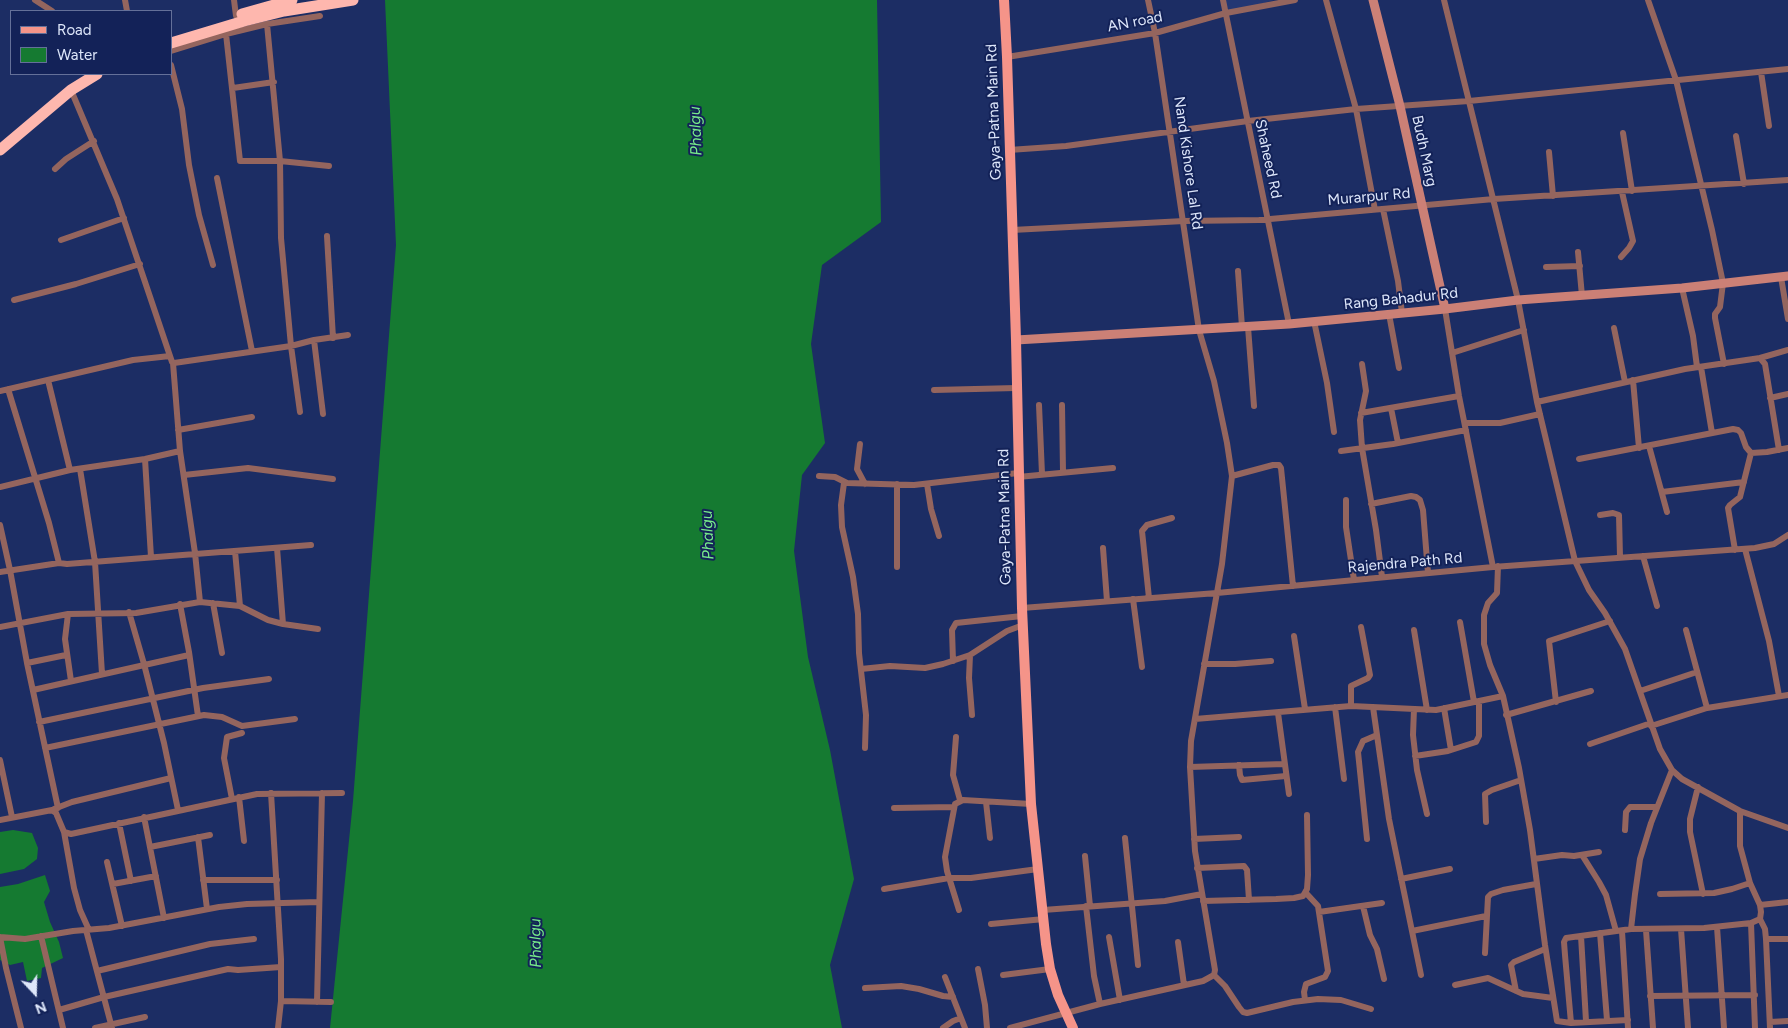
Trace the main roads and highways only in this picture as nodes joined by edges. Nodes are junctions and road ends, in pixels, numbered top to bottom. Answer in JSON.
{"nodes":[{"id":1,"x":289,"y":0,"type":"edge"},
{"id":2,"x":353,"y":0,"type":"edge"},
{"id":3,"x":1004,"y":0,"type":"edge"},
{"id":4,"x":172,"y":36,"type":"edge"},
{"id":5,"x":172,"y":43,"type":"edge"},
{"id":6,"x":83,"y":75,"type":"edge"},
{"id":7,"x":95,"y":75,"type":"edge"},
{"id":8,"x":0,"y":141,"type":"edge"},
{"id":9,"x":0,"y":150,"type":"edge"},
{"id":10,"x":1073,"y":1028,"type":"edge"}],
"edges":[{"from":1,"to":4,"type":"highway"},
{"from":2,"to":5,"type":"highway"},
{"from":3,"to":10,"type":"main road","name":"Gaya-Patna Main Rd"},
{"from":6,"to":8,"type":"highway"},
{"from":7,"to":9,"type":"highway"}]}
